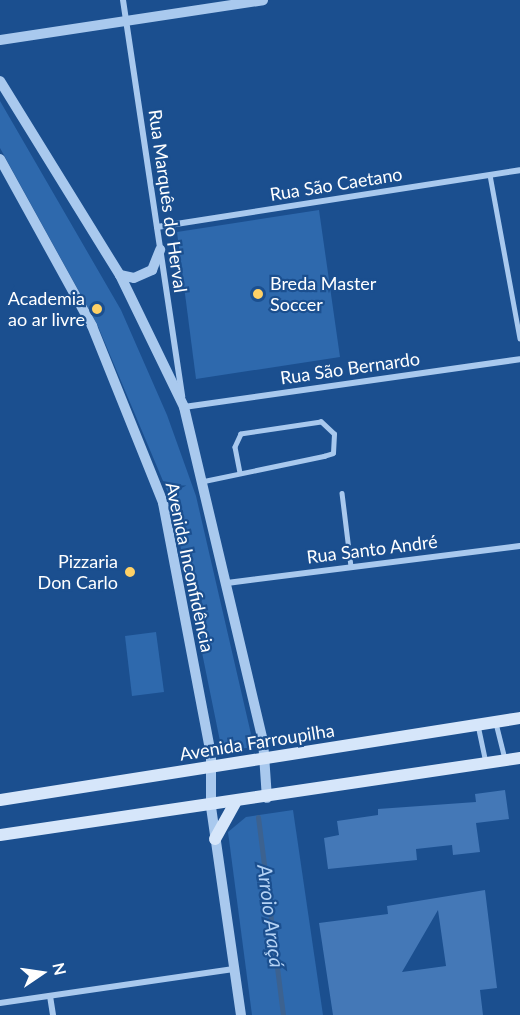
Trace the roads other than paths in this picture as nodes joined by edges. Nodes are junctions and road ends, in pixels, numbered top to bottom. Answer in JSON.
{"nodes":[{"id":1,"x":123,"y":0,"type":"edge"},
{"id":2,"x":263,"y":0,"type":"edge"},
{"id":3,"x":126,"y":20,"type":"junction"},
{"id":4,"x":0,"y":40,"type":"edge"},
{"id":5,"x":0,"y":81,"type":"edge"},
{"id":6,"x":0,"y":159,"type":"edge"},
{"id":7,"x":520,"y":170,"type":"edge"},
{"id":8,"x":490,"y":175,"type":"junction"},
{"id":9,"x":157,"y":227,"type":"junction"},
{"id":10,"x":160,"y":250,"type":"junction"},
{"id":11,"x":120,"y":275,"type":"junction"},
{"id":12,"x":520,"y":338,"type":"edge"},
{"id":13,"x":520,"y":358,"type":"edge"},
{"id":14,"x":184,"y":407,"type":"junction"},
{"id":15,"x":240,"y":473,"type":"junction"},
{"id":16,"x":204,"y":481,"type":"junction"},
{"id":17,"x":342,"y":493,"type":"dead end"},
{"id":18,"x":520,"y":546,"type":"edge"},
{"id":19,"x":351,"y":566,"type":"junction"},
{"id":20,"x":227,"y":583,"type":"junction"},
{"id":21,"x":520,"y":718,"type":"edge"},
{"id":22,"x":495,"y":722,"type":"junction"},
{"id":23,"x":478,"y":725,"type":"junction"},
{"id":24,"x":520,"y":758,"type":"edge"},
{"id":25,"x":267,"y":759,"type":"junction"},
{"id":26,"x":506,"y":760,"type":"junction"},
{"id":27,"x":486,"y":763,"type":"junction"},
{"id":28,"x":211,"y":767,"type":"junction"},
{"id":29,"x":267,"y":798,"type":"junction"},
{"id":30,"x":0,"y":800,"type":"edge"},
{"id":31,"x":235,"y":803,"type":"junction"},
{"id":32,"x":211,"y":807,"type":"junction"},
{"id":33,"x":0,"y":835,"type":"edge"},
{"id":34,"x":215,"y":839,"type":"junction"},
{"id":35,"x":234,"y":969,"type":"junction"},
{"id":36,"x":50,"y":996,"type":"junction"},
{"id":37,"x":0,"y":1003,"type":"edge"},
{"id":38,"x":53,"y":1015,"type":"edge"},
{"id":39,"x":241,"y":1015,"type":"edge"}],
"edges":[{"from":1,"to":3,"type":"street","name":"Rua Marquês do Herval"},
{"from":2,"to":3,"type":"street"},
{"from":3,"to":4,"type":"street"},
{"from":3,"to":9,"type":"street","name":"Rua Marquês do Herval"},
{"from":5,"to":11,"type":"street","name":"Avenida Inconfidência"},
{"from":6,"to":28,"type":"street","name":"Avenida Inconfidência"},
{"from":7,"to":8,"type":"street","name":"Rua São Caetano"},
{"from":8,"to":9,"type":"street","name":"Rua São Caetano"},
{"from":8,"to":12,"type":"lane"},
{"from":9,"to":10,"type":"street","name":"Rua Marquês do Herval"},
{"from":10,"to":11,"type":"street"},
{"from":10,"to":14,"type":"street","name":"Rua Marquês do Herval"},
{"from":11,"to":14,"type":"street","name":"Avenida Inconfidência"},
{"from":13,"to":14,"type":"street","name":"Rua São Bernardo"},
{"from":14,"to":16,"type":"street","name":"Avenida Inconfidência"},
{"from":15,"to":15,"type":"lane"},
{"from":15,"to":16,"type":"lane"},
{"from":16,"to":20,"type":"street","name":"Avenida Inconfidência"},
{"from":17,"to":19,"type":"lane"},
{"from":18,"to":19,"type":"street","name":"Rua Santo André"},
{"from":19,"to":20,"type":"street","name":"Rua Santo André"},
{"from":20,"to":25,"type":"street","name":"Avenida Inconfidência"},
{"from":21,"to":22,"type":"main road","name":"Avenida Farroupilha"},
{"from":22,"to":23,"type":"main road","name":"Avenida Farroupilha"},
{"from":22,"to":26,"type":"lane"},
{"from":23,"to":25,"type":"main road","name":"Avenida Farroupilha"},
{"from":23,"to":27,"type":"lane"},
{"from":24,"to":26,"type":"main road"},
{"from":25,"to":28,"type":"main road","name":"Avenida Farroupilha"},
{"from":25,"to":29,"type":"street","name":"Avenida Inconfidência"},
{"from":26,"to":27,"type":"main road"},
{"from":27,"to":29,"type":"main road"},
{"from":28,"to":30,"type":"main road","name":"Avenida Farroupilha"},
{"from":28,"to":32,"type":"street","name":"Avenida Inconfidência"},
{"from":29,"to":31,"type":"main road"},
{"from":31,"to":32,"type":"main road"},
{"from":31,"to":34,"type":"main road"},
{"from":32,"to":33,"type":"main road"},
{"from":32,"to":34,"type":"street","name":"Avenida Inconfidência"},
{"from":34,"to":35,"type":"street","name":"Avenida Inconfidência"},
{"from":35,"to":36,"type":"street"},
{"from":35,"to":39,"type":"street","name":"Avenida Inconfidência"},
{"from":36,"to":37,"type":"street"},
{"from":36,"to":38,"type":"street"}]}
